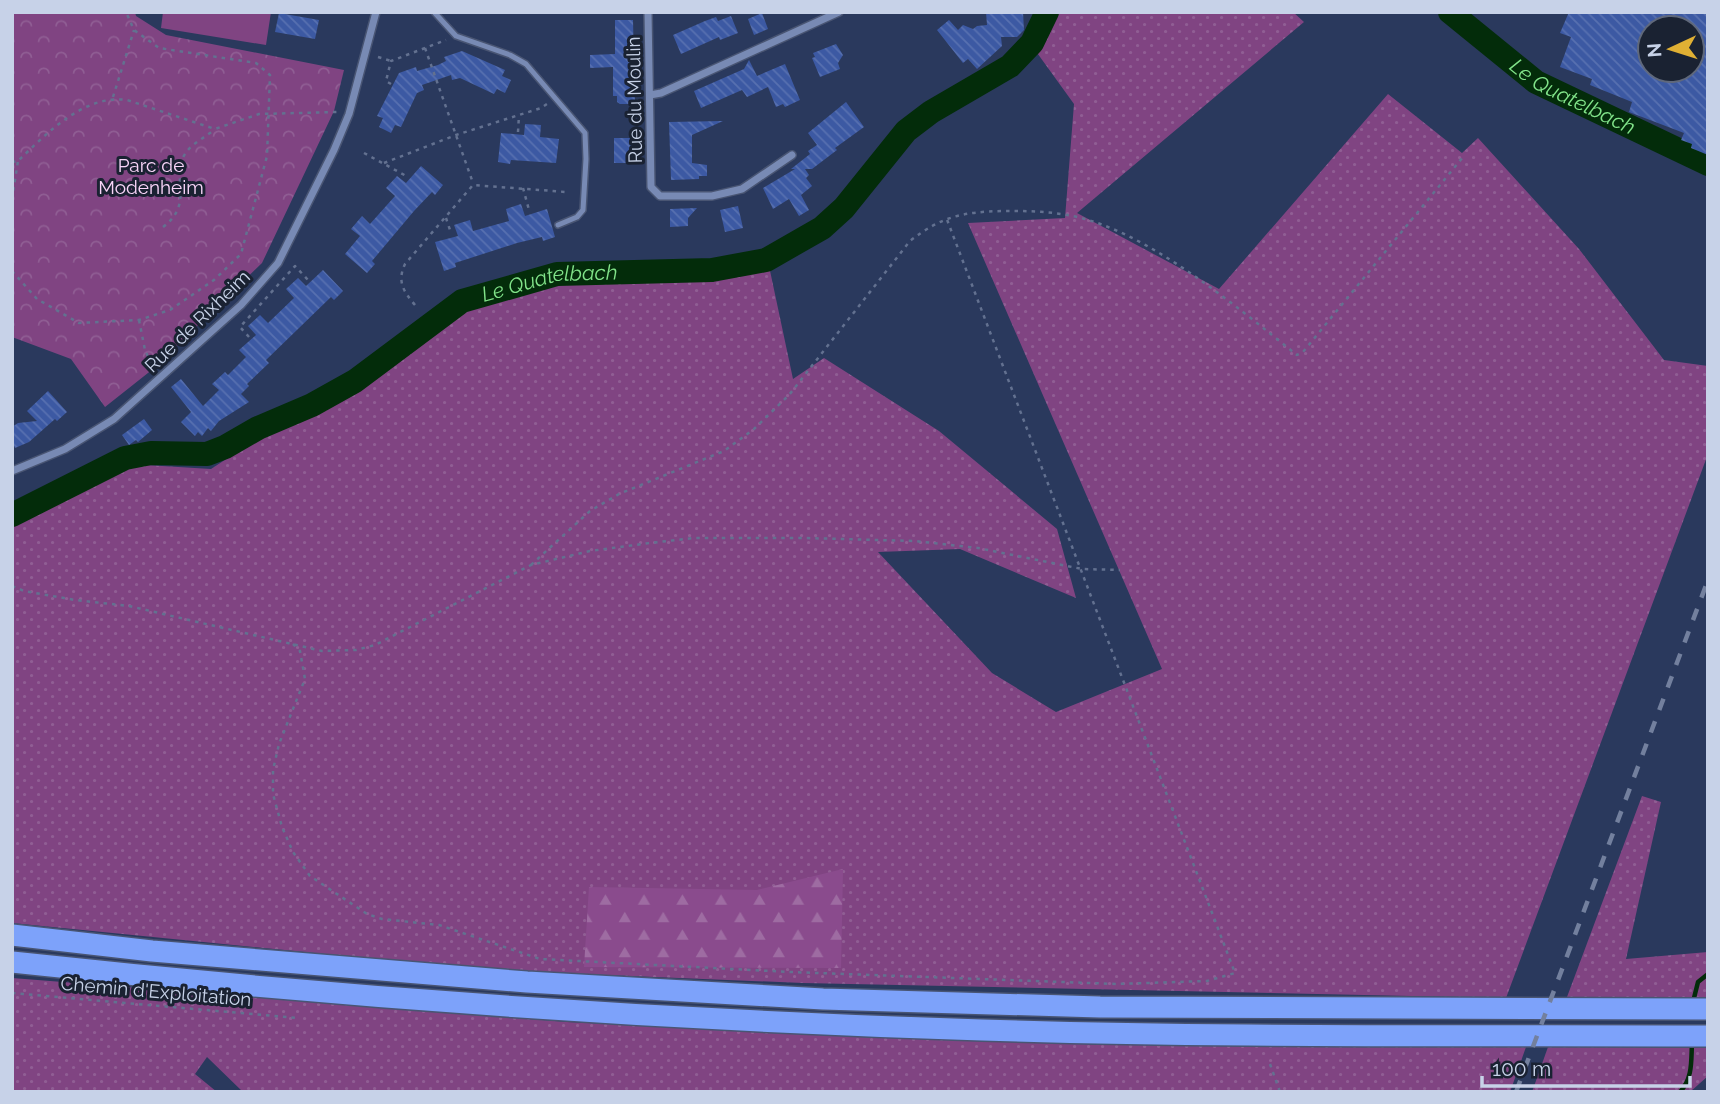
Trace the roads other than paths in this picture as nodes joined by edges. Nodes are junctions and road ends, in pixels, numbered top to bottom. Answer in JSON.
{"nodes":[{"id":1,"x":376,"y":12,"type":"edge"},
{"id":2,"x":434,"y":12,"type":"edge"},
{"id":3,"x":648,"y":12,"type":"edge"},
{"id":4,"x":839,"y":12,"type":"edge"},
{"id":5,"x":650,"y":95,"type":"junction"},
{"id":6,"x":792,"y":155,"type":"dead end"},
{"id":7,"x":558,"y":225,"type":"dead end"},
{"id":8,"x":12,"y":471,"type":"edge"},
{"id":9,"x":12,"y":935,"type":"edge"},
{"id":10,"x":12,"y":962,"type":"edge"},
{"id":11,"x":1708,"y":1009,"type":"edge"},
{"id":12,"x":1708,"y":1036,"type":"edge"}],
"edges":[{"from":1,"to":8,"type":"street","name":"Rue de Rixheim"},
{"from":2,"to":7,"type":"lane"},
{"from":3,"to":5,"type":"street","name":"Rue du Moulin"},
{"from":4,"to":5,"type":"street"},
{"from":5,"to":6,"type":"street","name":"Rue du Moulin"},
{"from":9,"to":11,"type":"highway"},
{"from":10,"to":12,"type":"highway"}]}
